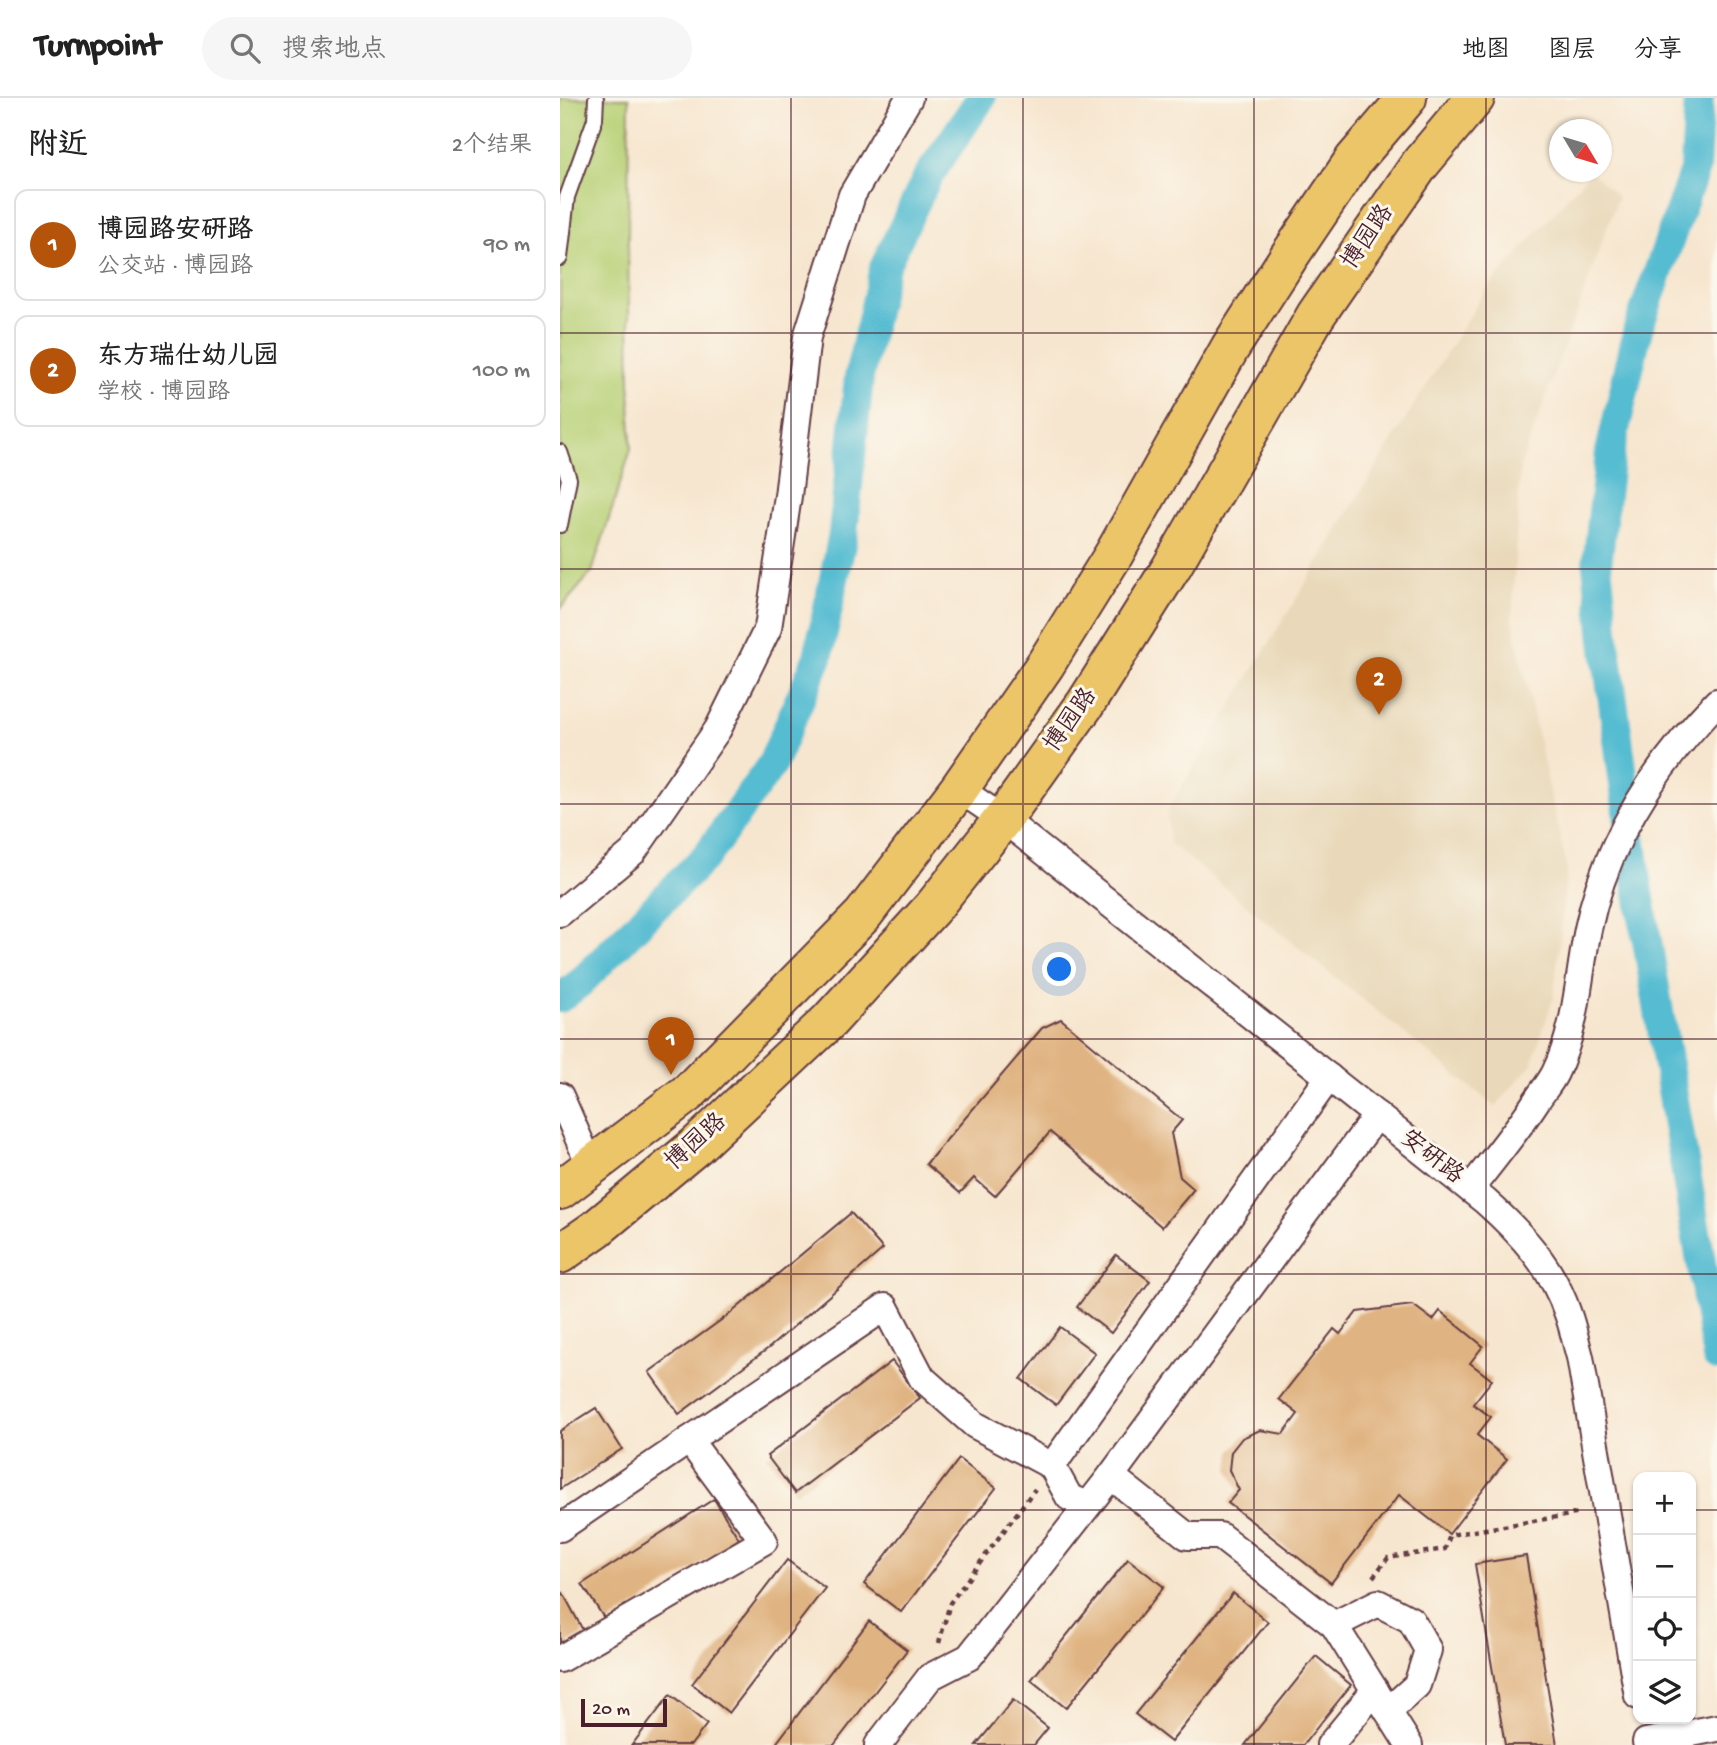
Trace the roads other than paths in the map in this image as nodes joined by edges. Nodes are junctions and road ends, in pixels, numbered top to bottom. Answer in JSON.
{"nodes":[{"id":1,"x":596,"y":98,"type":"edge"},
{"id":2,"x":909,"y":98,"type":"edge"},
{"id":3,"x":1406,"y":98,"type":"edge"},
{"id":4,"x":1475,"y":98,"type":"edge"},
{"id":5,"x":560,"y":258,"type":"edge"},
{"id":6,"x":560,"y":452,"type":"edge"},
{"id":7,"x":560,"y":525,"type":"edge"},
{"id":8,"x":1717,"y":702,"type":"edge"},
{"id":9,"x":959,"y":789,"type":"junction"},
{"id":10,"x":1003,"y":819,"type":"junction"},
{"id":11,"x":560,"y":913,"type":"edge"},
{"id":12,"x":1329,"y":1077,"type":"junction"},
{"id":13,"x":560,"y":1096,"type":"edge"},
{"id":14,"x":1377,"y":1115,"type":"junction"},
{"id":15,"x":591,"y":1167,"type":"junction"},
{"id":16,"x":1470,"y":1189,"type":"junction"},
{"id":17,"x":560,"y":1190,"type":"edge"},
{"id":18,"x":560,"y":1254,"type":"edge"},
{"id":19,"x":689,"y":1440,"type":"junction"},
{"id":20,"x":1052,"y":1466,"type":"junction"},
{"id":21,"x":1111,"y":1476,"type":"junction"},
{"id":22,"x":1087,"y":1505,"type":"junction"},
{"id":23,"x":560,"y":1528,"type":"edge"},
{"id":24,"x":1334,"y":1625,"type":"junction"},
{"id":25,"x":560,"y":1659,"type":"edge"},
{"id":26,"x":1633,"y":1667,"type":"edge"},
{"id":27,"x":1381,"y":1701,"type":"junction"},
{"id":28,"x":1717,"y":1728,"type":"edge"},
{"id":29,"x":1645,"y":1735,"type":"edge"},
{"id":30,"x":878,"y":1745,"type":"edge"},
{"id":31,"x":1331,"y":1745,"type":"edge"},
{"id":32,"x":1409,"y":1745,"type":"edge"}],
"edges":[{"from":1,"to":5,"type":"lane"},
{"from":2,"to":11,"type":"street"},
{"from":3,"to":9,"type":"main road","name":"博园路"},
{"from":4,"to":10,"type":"main road","name":"博园路"},
{"from":6,"to":7,"type":"lane"},
{"from":8,"to":16,"type":"street"},
{"from":9,"to":10,"type":"street","name":"安研路"},
{"from":9,"to":15,"type":"main road","name":"博园路"},
{"from":10,"to":12,"type":"street","name":"安研路"},
{"from":10,"to":18,"type":"main road","name":"博园路"},
{"from":12,"to":14,"type":"street","name":"安研路"},
{"from":12,"to":20,"type":"street"},
{"from":13,"to":15,"type":"street"},
{"from":14,"to":16,"type":"street","name":"安研路"},
{"from":14,"to":21,"type":"street"},
{"from":15,"to":17,"type":"main road","name":"博园路"},
{"from":16,"to":26,"type":"street","name":"安研路"},
{"from":19,"to":20,"type":"street"},
{"from":19,"to":23,"type":"street"},
{"from":19,"to":25,"type":"street"},
{"from":20,"to":22,"type":"street"},
{"from":21,"to":22,"type":"street"},
{"from":21,"to":24,"type":"street"},
{"from":22,"to":30,"type":"street"},
{"from":24,"to":27,"type":"street"},
{"from":24,"to":27,"type":"street"},
{"from":27,"to":31,"type":"street"},
{"from":27,"to":32,"type":"street"},
{"from":28,"to":29,"type":"street"}]}
